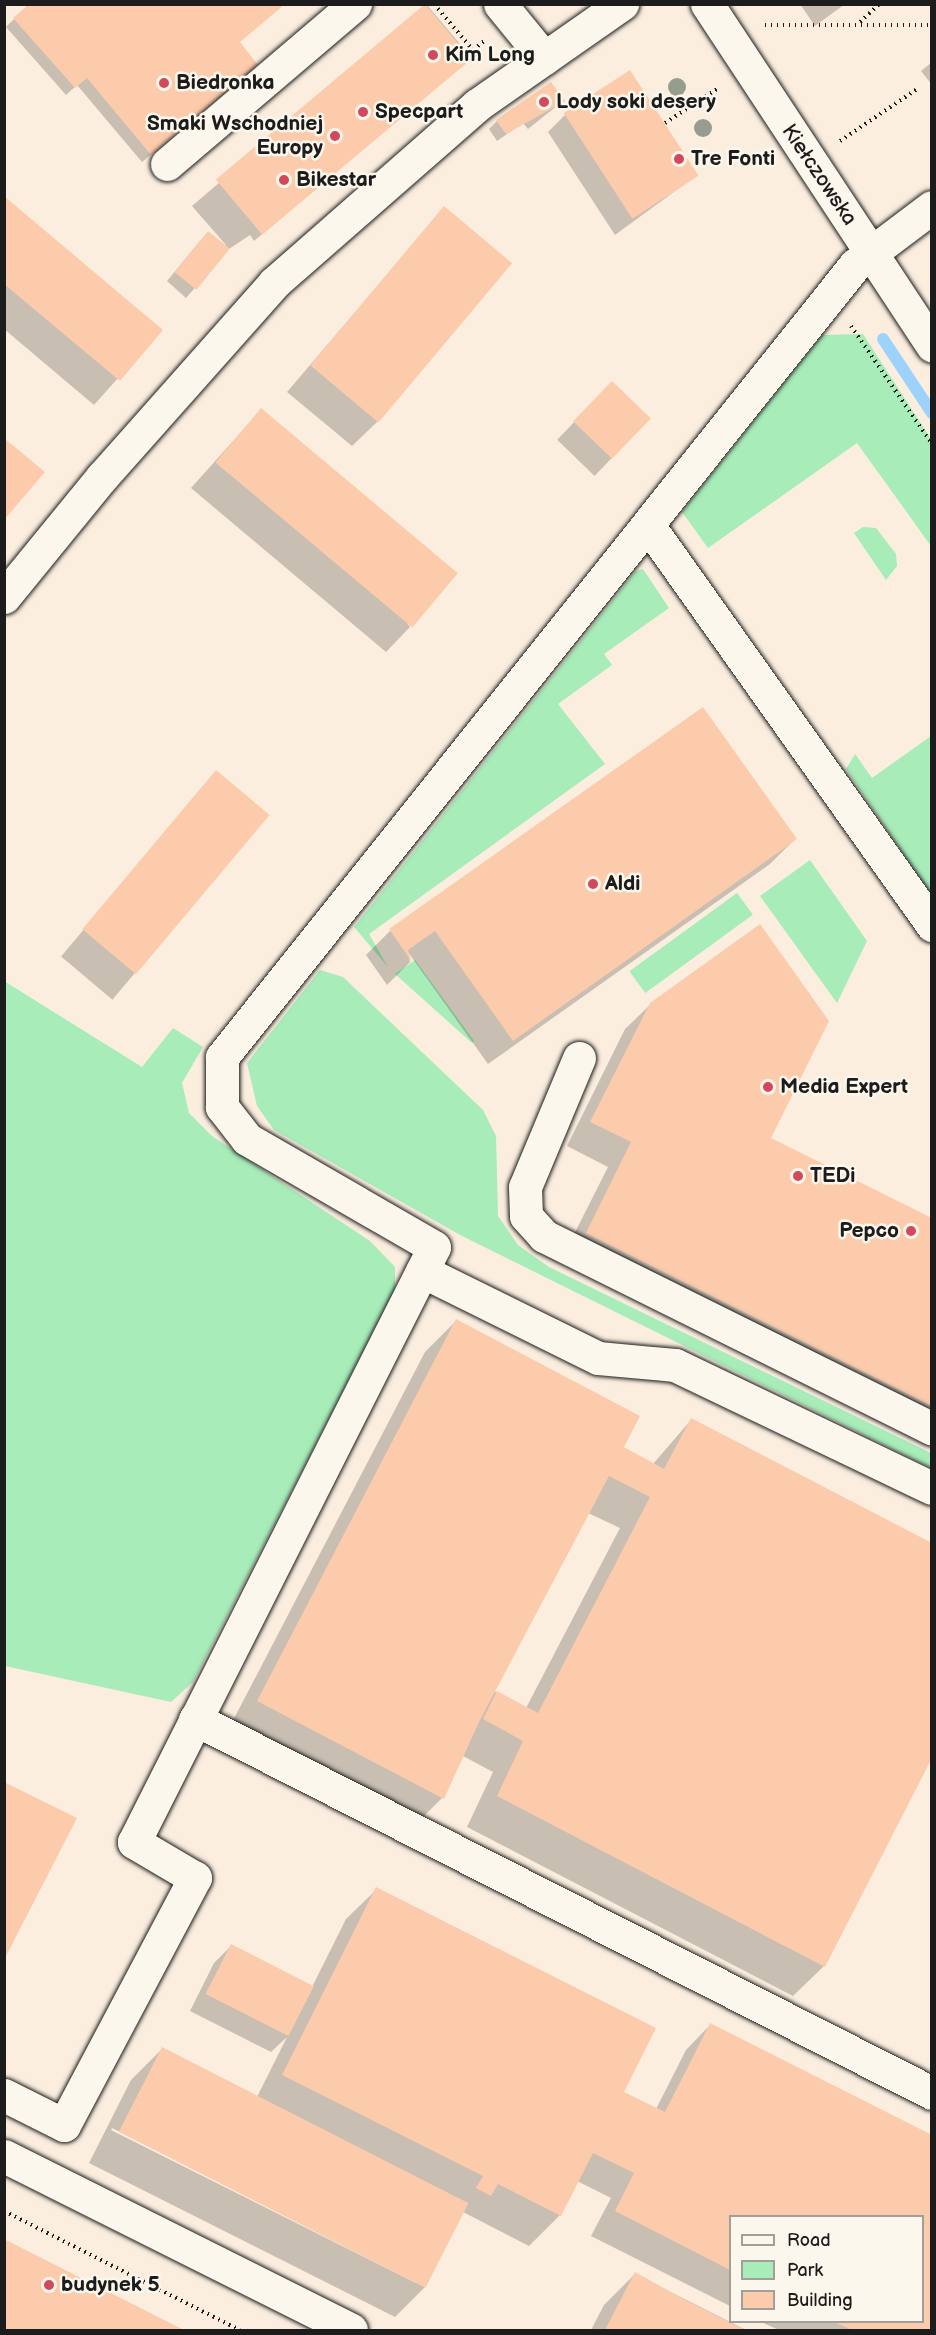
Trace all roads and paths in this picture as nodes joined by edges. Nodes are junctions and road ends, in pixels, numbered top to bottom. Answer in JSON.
{"nodes":[{"id":1,"x":355,"y":4,"type":"edge"},
{"id":2,"x":500,"y":4,"type":"edge"},
{"id":3,"x":622,"y":4,"type":"edge"},
{"id":4,"x":707,"y":4,"type":"edge"},
{"id":5,"x":879,"y":4,"type":"edge"},
{"id":6,"x":859,"y":23,"type":"junction"},
{"id":7,"x":932,"y":25,"type":"edge"},
{"id":8,"x":761,"y":26,"type":"dead end"},
{"id":9,"x":544,"y":58,"type":"junction"},
{"id":10,"x":717,"y":89,"type":"dead end"},
{"id":11,"x":918,"y":89,"type":"dead end"},
{"id":12,"x":665,"y":123,"type":"dead end"},
{"id":13,"x":840,"y":142,"type":"dead end"},
{"id":14,"x":167,"y":164,"type":"dead end"},
{"id":15,"x":932,"y":207,"type":"edge"},
{"id":16,"x":869,"y":250,"type":"junction"},
{"id":17,"x":831,"y":295,"type":"junction"},
{"id":18,"x":932,"y":345,"type":"edge"},
{"id":19,"x":932,"y":444,"type":"edge"},
{"id":20,"x":648,"y":525,"type":"junction"},
{"id":21,"x":4,"y":597,"type":"edge"},
{"id":22,"x":932,"y":925,"type":"edge"},
{"id":23,"x":579,"y":1058,"type":"dead end"},
{"id":24,"x":422,"y":1271,"type":"junction"},
{"id":25,"x":932,"y":1430,"type":"edge"},
{"id":26,"x":932,"y":1488,"type":"edge"},
{"id":27,"x":195,"y":1719,"type":"junction"},
{"id":28,"x":932,"y":2093,"type":"edge"},
{"id":29,"x":4,"y":2095,"type":"edge"},
{"id":30,"x":4,"y":2156,"type":"edge"},
{"id":31,"x":4,"y":2211,"type":"edge"},
{"id":32,"x":240,"y":2331,"type":"edge"},
{"id":33,"x":351,"y":2331,"type":"edge"}],
"edges":[{"from":1,"to":14,"type":"street"},
{"from":2,"to":9,"type":"street"},
{"from":3,"to":9,"type":"street"},
{"from":4,"to":16,"type":"street","name":"Kiełczowska"},
{"from":5,"to":6,"type":"path"},
{"from":6,"to":7,"type":"path"},
{"from":6,"to":8,"type":"path"},
{"from":9,"to":21,"type":"street"},
{"from":10,"to":12,"type":"path"},
{"from":11,"to":13,"type":"path"},
{"from":15,"to":16,"type":"street"},
{"from":16,"to":17,"type":"street"},
{"from":16,"to":18,"type":"street","name":"Kiełczowska"},
{"from":17,"to":19,"type":"path"},
{"from":17,"to":20,"type":"street"},
{"from":20,"to":22,"type":"street"},
{"from":20,"to":24,"type":"street"},
{"from":23,"to":25,"type":"street"},
{"from":24,"to":26,"type":"street"},
{"from":24,"to":27,"type":"street"},
{"from":27,"to":28,"type":"street"},
{"from":27,"to":29,"type":"street"},
{"from":30,"to":33,"type":"street"},
{"from":31,"to":32,"type":"path"}]}
